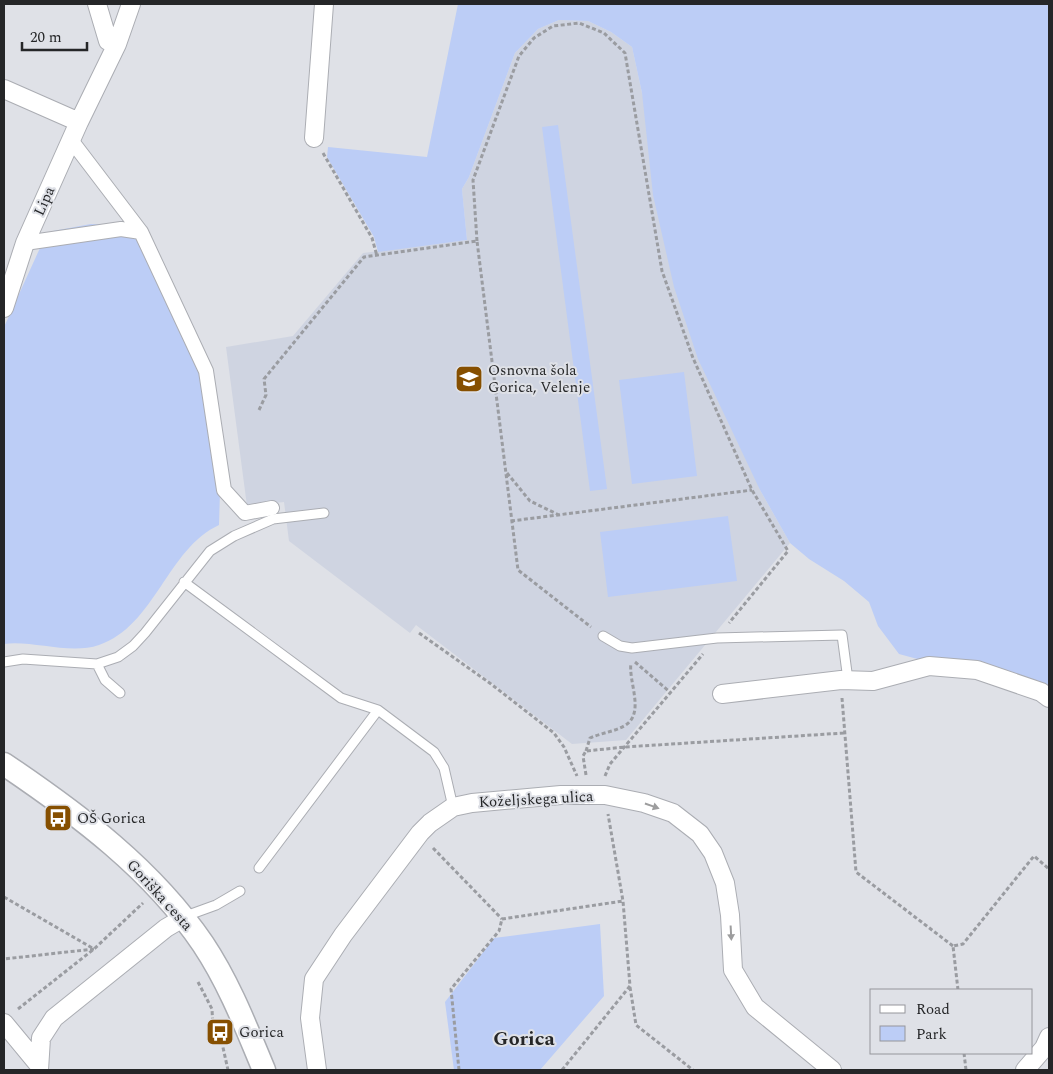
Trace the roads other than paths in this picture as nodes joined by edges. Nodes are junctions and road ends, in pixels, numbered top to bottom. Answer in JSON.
{"nodes":[{"id":1,"x":97,"y":4,"type":"edge"},
{"id":2,"x":131,"y":4,"type":"edge"},
{"id":3,"x":324,"y":4,"type":"edge"},
{"id":4,"x":117,"y":44,"type":"junction"},
{"id":5,"x":4,"y":89,"type":"edge"},
{"id":6,"x":79,"y":122,"type":"junction"},
{"id":7,"x":314,"y":138,"type":"road end"},
{"id":8,"x":71,"y":140,"type":"junction"},
{"id":9,"x":142,"y":232,"type":"junction"},
{"id":10,"x":25,"y":243,"type":"junction"},
{"id":11,"x":8,"y":281,"type":"edge"},
{"id":12,"x":4,"y":308,"type":"edge"},
{"id":13,"x":272,"y":508,"type":"dead end"},
{"id":14,"x":324,"y":513,"type":"dead end"},
{"id":15,"x":184,"y":582,"type":"junction"},
{"id":16,"x":603,"y":636,"type":"road end"},
{"id":17,"x":4,"y":662,"type":"edge"},
{"id":18,"x":97,"y":664,"type":"junction"},
{"id":19,"x":844,"y":680,"type":"junction"},
{"id":20,"x":120,"y":693,"type":"dead end"},
{"id":21,"x":722,"y":694,"type":"dead end"},
{"id":22,"x":1049,"y":698,"type":"edge"},
{"id":23,"x":378,"y":710,"type":"junction"},
{"id":24,"x":4,"y":764,"type":"edge"},
{"id":25,"x":452,"y":807,"type":"junction"},
{"id":26,"x":259,"y":868,"type":"dead end"},
{"id":27,"x":240,"y":891,"type":"dead end"},
{"id":28,"x":183,"y":918,"type":"junction"},
{"id":29,"x":8,"y":1019,"type":"edge"},
{"id":30,"x":1049,"y":1037,"type":"edge"},
{"id":31,"x":39,"y":1067,"type":"edge"},
{"id":32,"x":264,"y":1070,"type":"edge"},
{"id":33,"x":317,"y":1070,"type":"edge"},
{"id":34,"x":832,"y":1070,"type":"edge"},
{"id":35,"x":1025,"y":1070,"type":"edge"}],
"edges":[{"from":1,"to":4,"type":"street"},
{"from":2,"to":4,"type":"street","name":"Lipa"},
{"from":3,"to":7,"type":"street"},
{"from":4,"to":6,"type":"street","name":"Lipa"},
{"from":5,"to":6,"type":"street"},
{"from":6,"to":8,"type":"street","name":"Lipa"},
{"from":8,"to":9,"type":"street"},
{"from":8,"to":10,"type":"street","name":"Lipa"},
{"from":9,"to":10,"type":"street"},
{"from":9,"to":13,"type":"street"},
{"from":10,"to":11,"type":"street","name":"Lipa"},
{"from":11,"to":12,"type":"street","name":"Lipa"},
{"from":14,"to":15,"type":"lane"},
{"from":15,"to":18,"type":"lane"},
{"from":15,"to":23,"type":"lane"},
{"from":16,"to":19,"type":"lane"},
{"from":17,"to":18,"type":"lane"},
{"from":18,"to":20,"type":"lane"},
{"from":19,"to":21,"type":"street"},
{"from":19,"to":22,"type":"street"},
{"from":23,"to":25,"type":"lane"},
{"from":23,"to":26,"type":"lane"},
{"from":24,"to":28,"type":"street","name":"Goriška cesta"},
{"from":25,"to":33,"type":"street","name":"Koželjskega ulica"},
{"from":25,"to":34,"type":"street","name":"Koželjskega ulica","one_way":true},
{"from":27,"to":28,"type":"lane"},
{"from":28,"to":31,"type":"street"},
{"from":28,"to":32,"type":"street","name":"Goriška cesta"},
{"from":29,"to":31,"type":"street"},
{"from":30,"to":35,"type":"street"}]}
